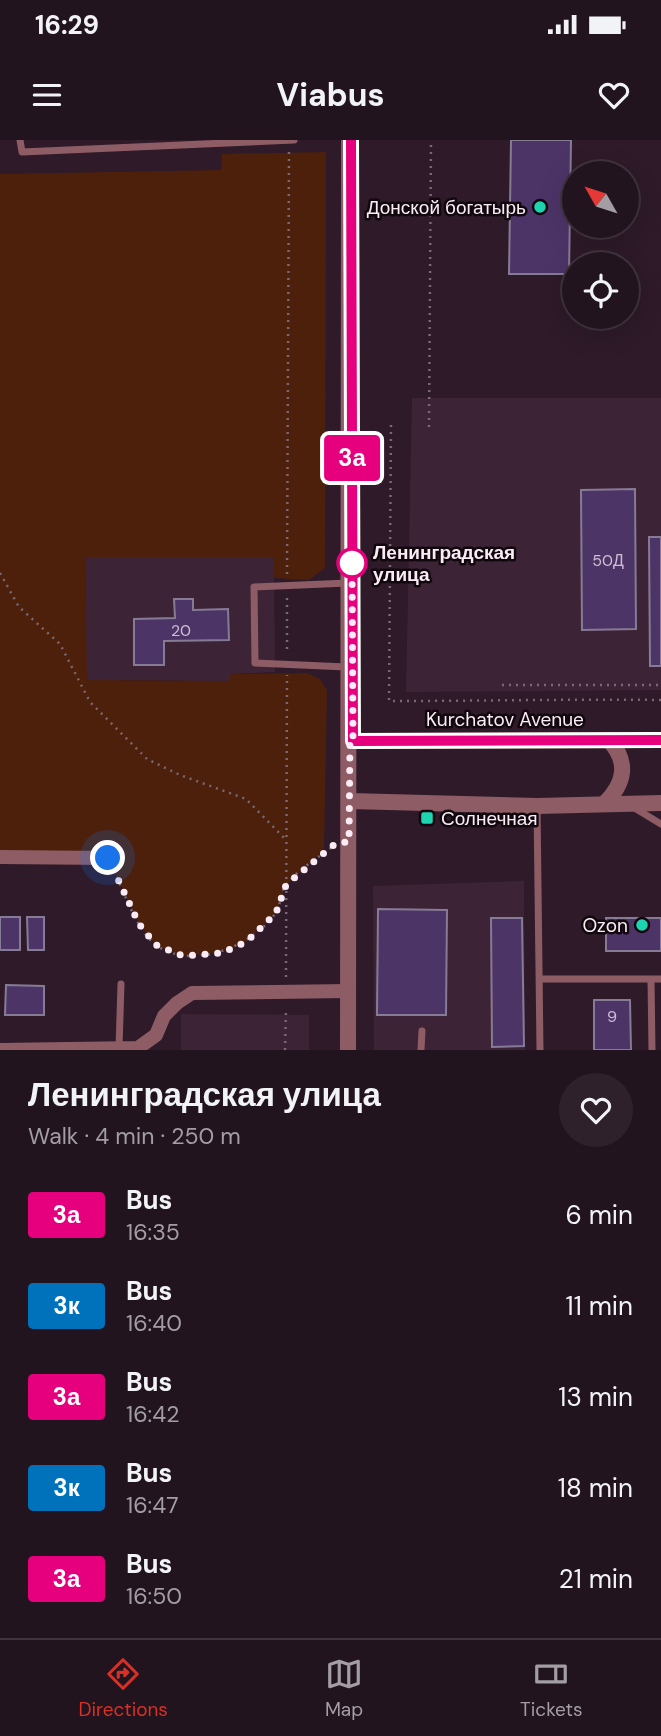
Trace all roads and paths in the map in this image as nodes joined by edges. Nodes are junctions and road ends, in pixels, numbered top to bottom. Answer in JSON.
{"nodes":[{"id":1,"x":20,"y":140,"type":"edge"},
{"id":2,"x":294,"y":140,"type":"edge"},
{"id":3,"x":350,"y":140,"type":"edge"},
{"id":4,"x":431,"y":140,"type":"edge"},
{"id":5,"x":391,"y":425,"type":"dead end"},
{"id":6,"x":429,"y":427,"type":"dead end"},
{"id":7,"x":0,"y":573,"type":"edge"},
{"id":8,"x":348,"y":583,"type":"junction"},
{"id":9,"x":349,"y":667,"type":"junction"},
{"id":10,"x":502,"y":685,"type":"dead end"},
{"id":11,"x":661,"y":685,"type":"edge"},
{"id":12,"x":661,"y":700,"type":"edge"},
{"id":13,"x":609,"y":740,"type":"junction"},
{"id":14,"x":661,"y":740,"type":"edge"},
{"id":15,"x":352,"y":741,"type":"junction"},
{"id":16,"x":352,"y":801,"type":"junction"},
{"id":17,"x":605,"y":803,"type":"junction"},
{"id":18,"x":627,"y":803,"type":"junction"},
{"id":19,"x":661,"y":803,"type":"edge"},
{"id":20,"x":537,"y":806,"type":"junction"},
{"id":21,"x":661,"y":824,"type":"edge"},
{"id":22,"x":286,"y":841,"type":"dead end"},
{"id":23,"x":349,"y":842,"type":"junction"},
{"id":24,"x":0,"y":857,"type":"edge"},
{"id":25,"x":108,"y":858,"type":"joint"},
{"id":26,"x":539,"y":979,"type":"junction"},
{"id":27,"x":651,"y":979,"type":"junction"},
{"id":28,"x":661,"y":979,"type":"edge"},
{"id":29,"x":121,"y":984,"type":"dead end"},
{"id":30,"x":349,"y":991,"type":"junction"},
{"id":31,"x":422,"y":1031,"type":"dead end"},
{"id":32,"x":156,"y":1035,"type":"junction"},
{"id":33,"x":119,"y":1048,"type":"edge"},
{"id":34,"x":0,"y":1050,"type":"edge"},
{"id":35,"x":156,"y":1050,"type":"edge"},
{"id":36,"x":348,"y":1050,"type":"edge"},
{"id":37,"x":354,"y":1050,"type":"edge"},
{"id":38,"x":421,"y":1050,"type":"edge"},
{"id":39,"x":540,"y":1050,"type":"edge"},
{"id":40,"x":652,"y":1050,"type":"edge"}],
"edges":[{"from":1,"to":2,"type":"lane"},
{"from":3,"to":8,"type":"street"},
{"from":3,"to":15,"type":"street"},
{"from":4,"to":6,"type":"path"},
{"from":5,"to":12,"type":"path"},
{"from":7,"to":22,"type":"path"},
{"from":8,"to":9,"type":"street"},
{"from":8,"to":9,"type":"lane"},
{"from":9,"to":15,"type":"street"},
{"from":10,"to":11,"type":"path"},
{"from":13,"to":14,"type":"street","name":"Kurchatov Avenue"},
{"from":13,"to":15,"type":"street","name":"Kurchatov Avenue"},
{"from":13,"to":17,"type":"street"},
{"from":15,"to":16,"type":"street"},
{"from":16,"to":20,"type":"street"},
{"from":16,"to":23,"type":"street"},
{"from":16,"to":37,"type":"street"},
{"from":17,"to":18,"type":"street"},
{"from":17,"to":20,"type":"street"},
{"from":18,"to":19,"type":"street"},
{"from":18,"to":21,"type":"lane"},
{"from":20,"to":26,"type":"lane"},
{"from":23,"to":25,"type":"path"},
{"from":23,"to":30,"type":"street"},
{"from":24,"to":25,"type":"street"},
{"from":26,"to":27,"type":"lane"},
{"from":26,"to":39,"type":"lane"},
{"from":27,"to":28,"type":"lane"},
{"from":27,"to":40,"type":"lane"},
{"from":29,"to":33,"type":"lane"},
{"from":30,"to":32,"type":"street"},
{"from":30,"to":36,"type":"street"},
{"from":31,"to":38,"type":"lane"},
{"from":32,"to":33,"type":"street"},
{"from":32,"to":35,"type":"street"},
{"from":33,"to":34,"type":"street"}]}
